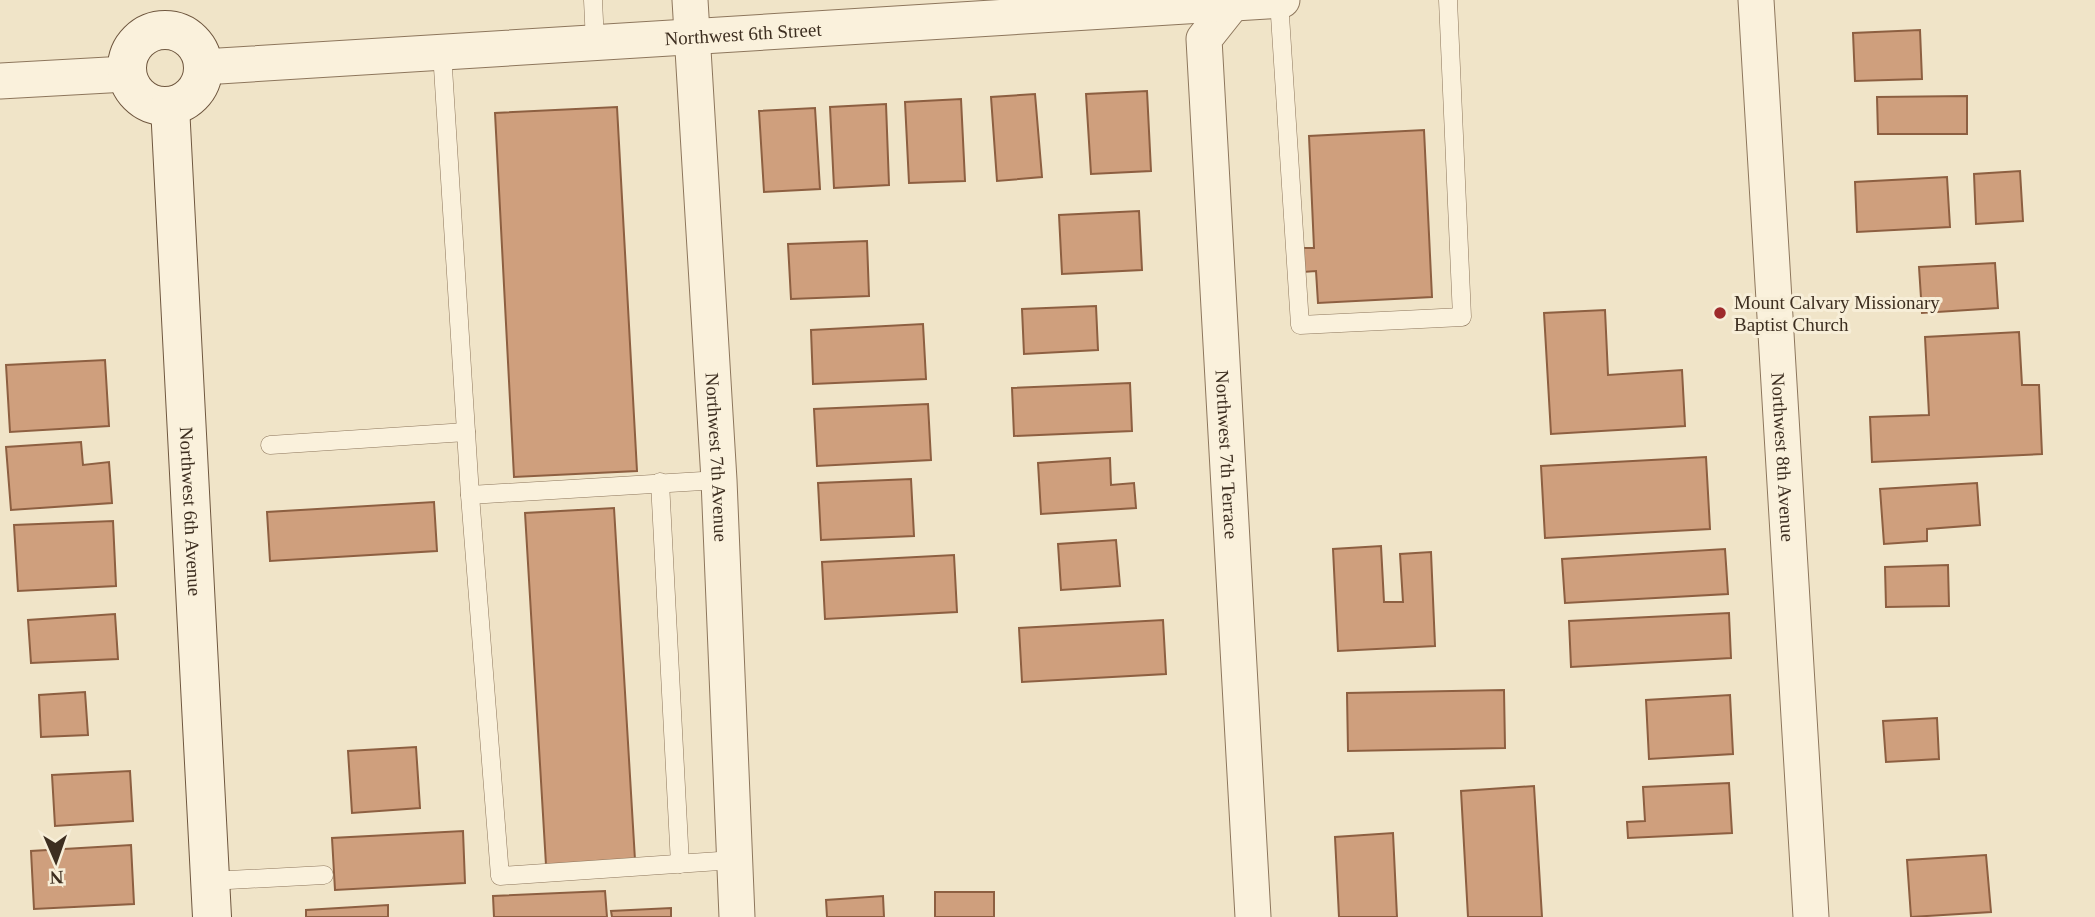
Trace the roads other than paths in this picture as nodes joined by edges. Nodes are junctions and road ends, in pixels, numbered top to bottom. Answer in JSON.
{"nodes":[{"id":1,"x":593,"y":0,"type":"edge"},
{"id":2,"x":690,"y":0,"type":"edge"},
{"id":3,"x":1281,"y":0,"type":"edge"},
{"id":4,"x":1448,"y":0,"type":"edge"},
{"id":5,"x":1756,"y":0,"type":"edge"},
{"id":6,"x":1234,"y":1,"type":"edge"},
{"id":7,"x":164,"y":15,"type":"edge"},
{"id":8,"x":693,"y":35,"type":"junction"},
{"id":9,"x":595,"y":41,"type":"junction"},
{"id":10,"x":442,"y":51,"type":"junction"},
{"id":11,"x":203,"y":67,"type":"junction"},
{"id":12,"x":126,"y":74,"type":"junction"},
{"id":13,"x":0,"y":81,"type":"edge"},
{"id":14,"x":170,"y":106,"type":"junction"},
{"id":15,"x":466,"y":432,"type":"junction"},
{"id":16,"x":270,"y":445,"type":"dead end"},
{"id":17,"x":719,"y":480,"type":"junction"},
{"id":18,"x":660,"y":482,"type":"junction"},
{"id":19,"x":470,"y":495,"type":"junction"},
{"id":20,"x":734,"y":860,"type":"junction"},
{"id":21,"x":680,"y":864,"type":"junction"},
{"id":22,"x":324,"y":875,"type":"dead end"},
{"id":23,"x":211,"y":899,"type":"edge"},
{"id":24,"x":737,"y":917,"type":"edge"},
{"id":25,"x":1253,"y":917,"type":"edge"},
{"id":26,"x":1811,"y":917,"type":"edge"}],
"edges":[{"from":1,"to":9,"type":"lane"},
{"from":2,"to":8,"type":"street","name":"Northwest 7th Avenue"},
{"from":3,"to":4,"type":"lane"},
{"from":3,"to":6,"type":"street","name":"Northwest 6th Street"},
{"from":5,"to":26,"type":"street","name":"Northwest 8th Avenue"},
{"from":6,"to":8,"type":"street","name":"Northwest 6th Street"},
{"from":6,"to":25,"type":"street","name":"Northwest 7th Terrace"},
{"from":7,"to":11,"type":"street"},
{"from":7,"to":12,"type":"street"},
{"from":8,"to":9,"type":"street","name":"Northwest 6th Street"},
{"from":8,"to":17,"type":"street","name":"Northwest 7th Avenue"},
{"from":9,"to":10,"type":"street","name":"Northwest 6th Street"},
{"from":10,"to":11,"type":"street","name":"Northwest 6th Street"},
{"from":10,"to":15,"type":"lane"},
{"from":11,"to":14,"type":"street"},
{"from":12,"to":13,"type":"street"},
{"from":12,"to":14,"type":"street"},
{"from":14,"to":23,"type":"street","name":"Northwest 6th Avenue"},
{"from":15,"to":16,"type":"lane"},
{"from":15,"to":19,"type":"lane"},
{"from":17,"to":18,"type":"lane"},
{"from":17,"to":20,"type":"street","name":"Northwest 7th Avenue"},
{"from":18,"to":19,"type":"lane"},
{"from":18,"to":21,"type":"lane"},
{"from":19,"to":21,"type":"lane"},
{"from":20,"to":21,"type":"lane"},
{"from":20,"to":24,"type":"street","name":"Northwest 7th Avenue"},
{"from":22,"to":23,"type":"lane"}]}
